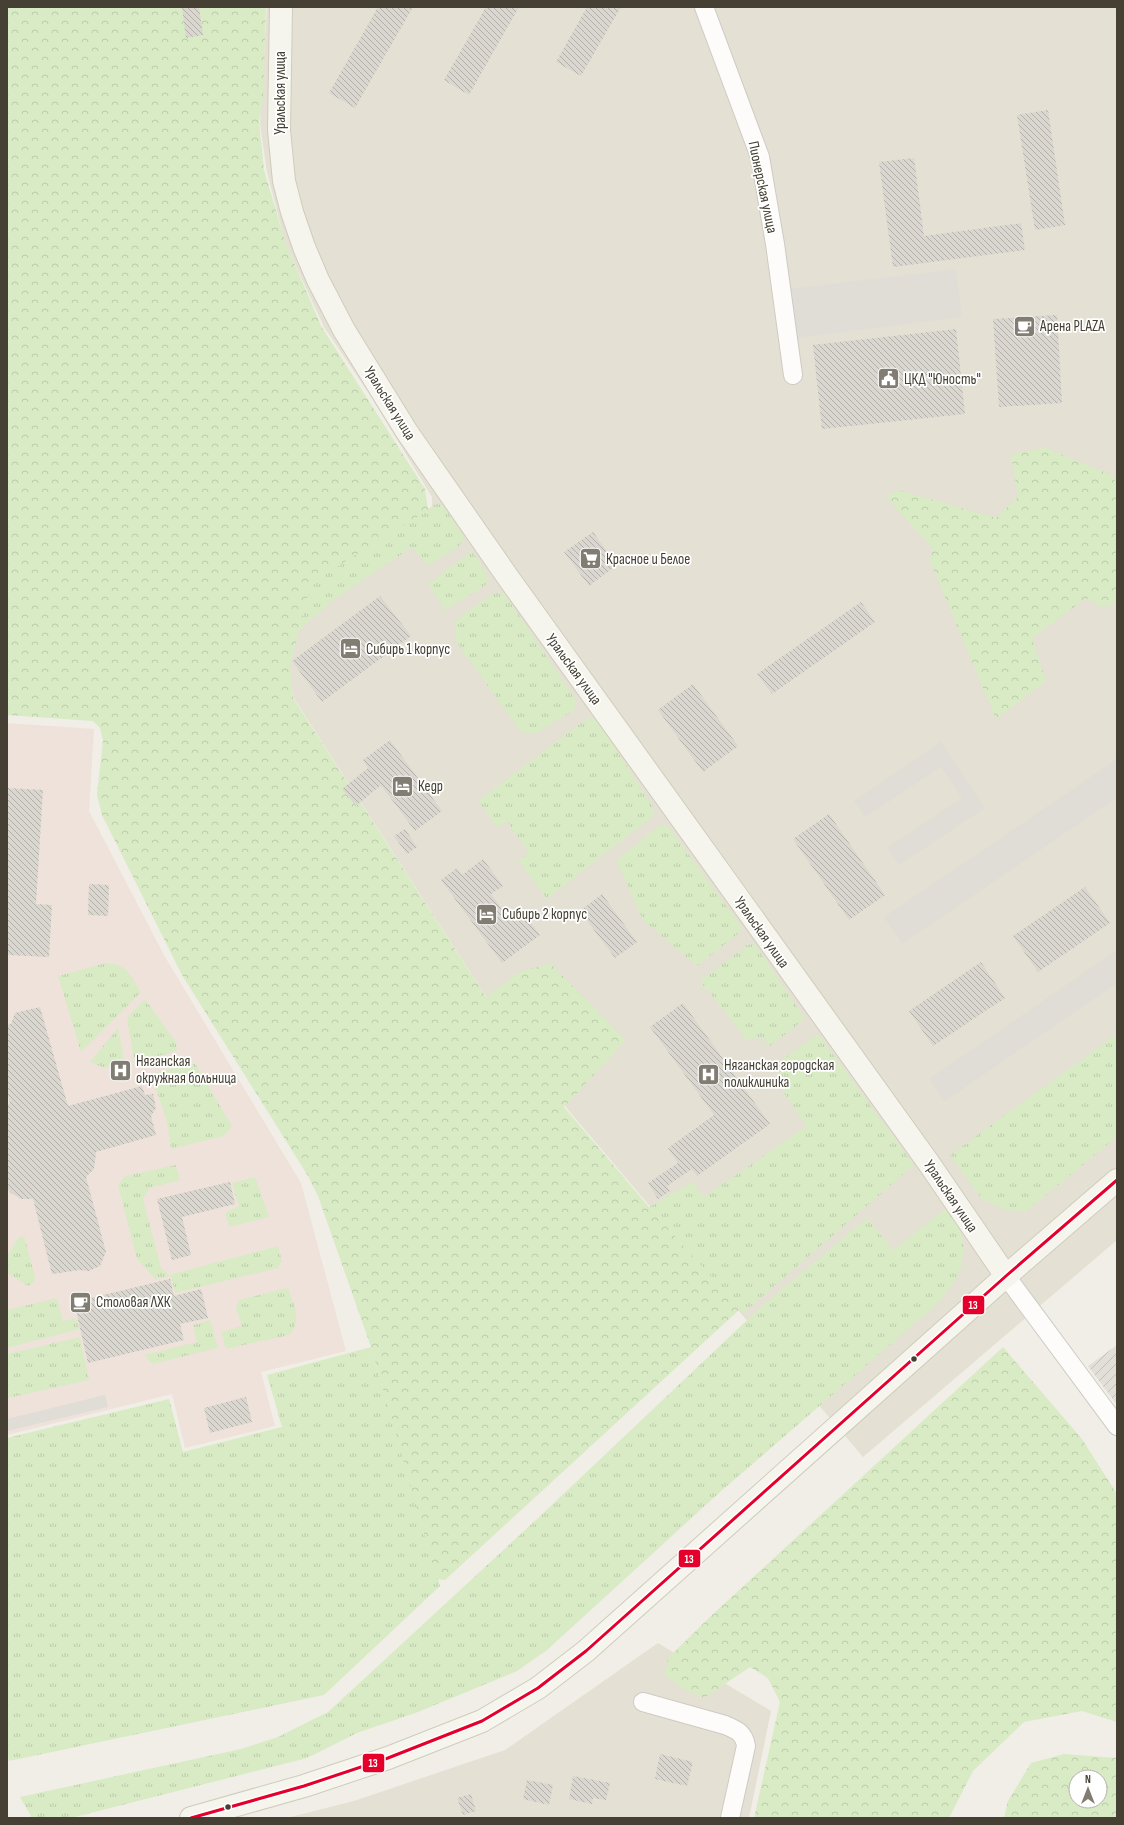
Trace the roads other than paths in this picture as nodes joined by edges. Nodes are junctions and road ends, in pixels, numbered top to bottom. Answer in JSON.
{"nodes":[{"id":1,"x":281,"y":7,"type":"edge"},
{"id":2,"x":704,"y":7,"type":"edge"},
{"id":3,"x":793,"y":375,"type":"dead end"},
{"id":4,"x":1117,"y":1180,"type":"edge"},
{"id":5,"x":1006,"y":1276,"type":"junction"},
{"id":6,"x":1117,"y":1426,"type":"edge"},
{"id":7,"x":643,"y":1702,"type":"dead end"},
{"id":8,"x":191,"y":1818,"type":"edge"},
{"id":9,"x":730,"y":1818,"type":"edge"}],
"edges":[{"from":1,"to":5,"type":"street","name":"Уральская улица"},
{"from":2,"to":3,"type":"street","name":"Пионерская улица"},
{"from":4,"to":5,"type":"street"},
{"from":5,"to":6,"type":"street"},
{"from":5,"to":8,"type":"street"},
{"from":7,"to":9,"type":"street"}]}
